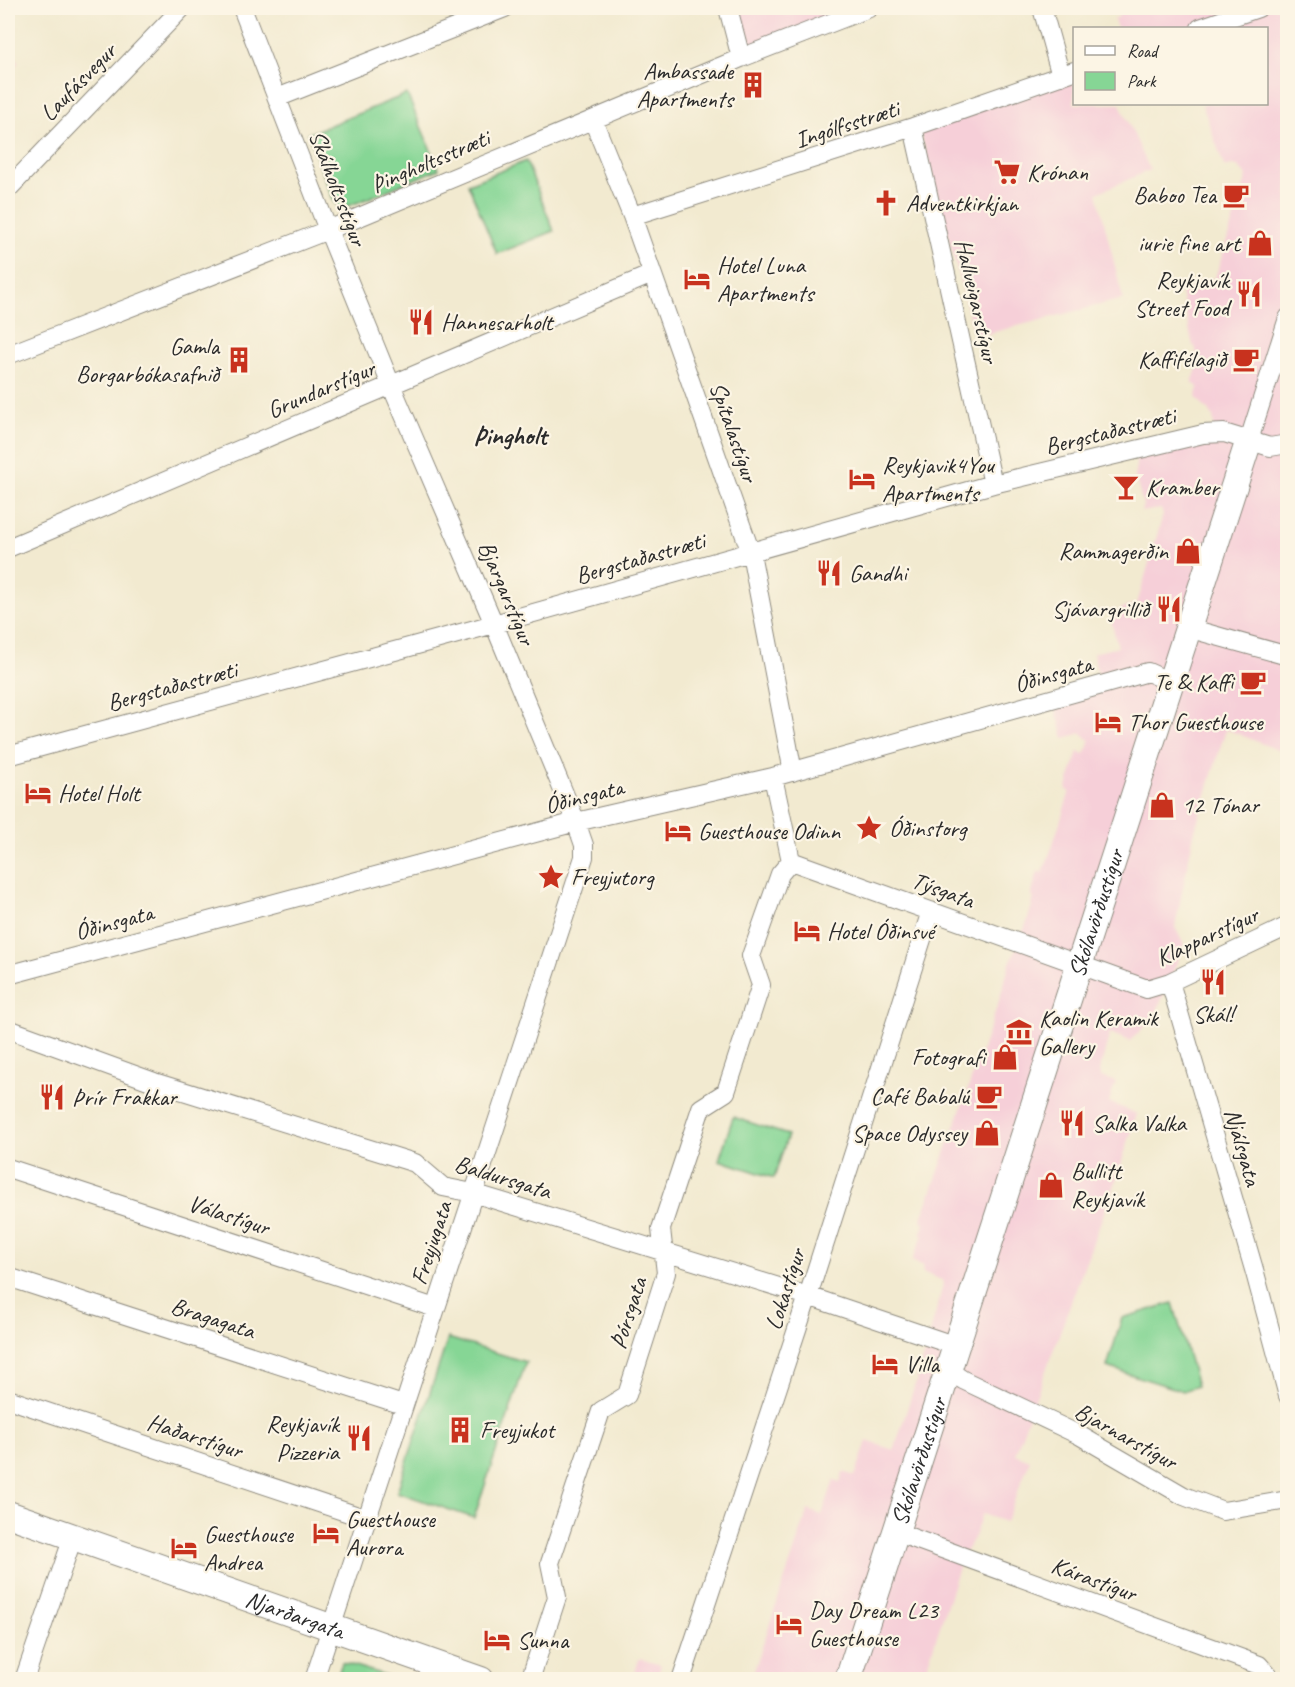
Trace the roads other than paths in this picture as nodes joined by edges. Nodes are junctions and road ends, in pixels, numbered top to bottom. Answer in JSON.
{"nodes":[{"id":1,"x":183,"y":8,"type":"edge"},
{"id":2,"x":242,"y":8,"type":"edge"},
{"id":3,"x":505,"y":8,"type":"edge"},
{"id":4,"x":728,"y":8,"type":"edge"},
{"id":5,"x":869,"y":8,"type":"edge"},
{"id":6,"x":1042,"y":8,"type":"edge"},
{"id":7,"x":1258,"y":8,"type":"edge"},
{"id":8,"x":1203,"y":27,"type":"edge"},
{"id":9,"x":741,"y":58,"type":"junction"},
{"id":10,"x":1068,"y":73,"type":"edge"},
{"id":11,"x":278,"y":98,"type":"junction"},
{"id":12,"x":592,"y":120,"type":"junction"},
{"id":13,"x":914,"y":127,"type":"junction"},
{"id":14,"x":8,"y":189,"type":"edge"},
{"id":15,"x":632,"y":216,"type":"junction"},
{"id":16,"x":328,"y":230,"type":"junction"},
{"id":17,"x":652,"y":274,"type":"junction"},
{"id":18,"x":1287,"y":318,"type":"edge"},
{"id":19,"x":8,"y":355,"type":"edge"},
{"id":20,"x":391,"y":385,"type":"junction"},
{"id":21,"x":1249,"y":440,"type":"junction"},
{"id":22,"x":1287,"y":444,"type":"edge"},
{"id":23,"x":993,"y":484,"type":"junction"},
{"id":24,"x":8,"y":548,"type":"edge"},
{"id":25,"x":751,"y":553,"type":"junction"},
{"id":26,"x":494,"y":624,"type":"junction"},
{"id":27,"x":1188,"y":628,"type":"junction"},
{"id":28,"x":1287,"y":656,"type":"edge"},
{"id":29,"x":1170,"y":682,"type":"junction"},
{"id":30,"x":8,"y":756,"type":"edge"},
{"id":31,"x":793,"y":772,"type":"junction"},
{"id":32,"x":773,"y":777,"type":"junction"},
{"id":33,"x":576,"y":822,"type":"junction"},
{"id":34,"x":790,"y":861,"type":"junction"},
{"id":35,"x":931,"y":911,"type":"junction"},
{"id":36,"x":1287,"y":926,"type":"edge"},
{"id":37,"x":1079,"y":965,"type":"junction"},
{"id":38,"x":8,"y":975,"type":"edge"},
{"id":39,"x":1170,"y":982,"type":"junction"},
{"id":40,"x":8,"y":1029,"type":"edge"},
{"id":41,"x":8,"y":1168,"type":"edge"},
{"id":42,"x":473,"y":1193,"type":"junction"},
{"id":43,"x":664,"y":1251,"type":"junction"},
{"id":44,"x":8,"y":1277,"type":"edge"},
{"id":45,"x":808,"y":1296,"type":"junction"},
{"id":46,"x":435,"y":1308,"type":"junction"},
{"id":47,"x":952,"y":1358,"type":"junction"},
{"id":48,"x":1287,"y":1396,"type":"edge"},
{"id":49,"x":8,"y":1399,"type":"edge"},
{"id":50,"x":403,"y":1406,"type":"junction"},
{"id":51,"x":1287,"y":1500,"type":"edge"},
{"id":52,"x":8,"y":1514,"type":"edge"},
{"id":53,"x":367,"y":1519,"type":"junction"},
{"id":54,"x":896,"y":1532,"type":"junction"},
{"id":55,"x":73,"y":1537,"type":"junction"},
{"id":56,"x":331,"y":1628,"type":"junction"},
{"id":57,"x":24,"y":1680,"type":"edge"},
{"id":58,"x":314,"y":1680,"type":"edge"},
{"id":59,"x":482,"y":1680,"type":"edge"},
{"id":60,"x":530,"y":1680,"type":"edge"},
{"id":61,"x":681,"y":1680,"type":"edge"},
{"id":62,"x":848,"y":1680,"type":"edge"},
{"id":63,"x":1268,"y":1680,"type":"edge"}],
"edges":[{"from":1,"to":14,"type":"street","name":"Laufásvegur"},
{"from":2,"to":11,"type":"street","name":"Skálholtsstígur"},
{"from":3,"to":11,"type":"street"},
{"from":4,"to":9,"type":"street"},
{"from":5,"to":9,"type":"street","name":"Þingholtsstræti"},
{"from":6,"to":10,"type":"street"},
{"from":7,"to":8,"type":"street"},
{"from":9,"to":12,"type":"street","name":"Þingholtsstræti"},
{"from":10,"to":13,"type":"street","name":"Ingólfsstræti"},
{"from":11,"to":16,"type":"street","name":"Skálholtsstígur"},
{"from":12,"to":15,"type":"street","name":"Spítalastígur"},
{"from":12,"to":16,"type":"street","name":"Þingholtsstræti"},
{"from":13,"to":15,"type":"street","name":"Ingólfsstræti"},
{"from":13,"to":23,"type":"street","name":"Hallveigarstígur"},
{"from":15,"to":17,"type":"street","name":"Spítalastígur"},
{"from":16,"to":19,"type":"street","name":"Þingholtsstræti"},
{"from":16,"to":20,"type":"street","name":"Skálholtsstígur"},
{"from":17,"to":20,"type":"street","name":"Grundarstígur"},
{"from":17,"to":25,"type":"street","name":"Spítalastígur"},
{"from":18,"to":21,"type":"street","name":"Skólavörðustígur"},
{"from":20,"to":24,"type":"street","name":"Grundarstígur"},
{"from":20,"to":26,"type":"street","name":"Bjargarstígur"},
{"from":21,"to":22,"type":"street","name":"Bergstaðastræti"},
{"from":21,"to":23,"type":"street","name":"Bergstaðastræti"},
{"from":21,"to":27,"type":"street","name":"Skólavörðustígur"},
{"from":23,"to":25,"type":"street","name":"Bergstaðastræti"},
{"from":25,"to":26,"type":"street","name":"Bergstaðastræti"},
{"from":25,"to":31,"type":"street","name":"Spítalastígur"},
{"from":26,"to":30,"type":"street","name":"Bergstaðastræti"},
{"from":26,"to":33,"type":"street","name":"Bjargarstígur"},
{"from":27,"to":28,"type":"street"},
{"from":27,"to":29,"type":"street","name":"Skólavörðustígur"},
{"from":29,"to":31,"type":"street","name":"Óðinsgata"},
{"from":29,"to":37,"type":"street","name":"Skólavörðustígur"},
{"from":31,"to":32,"type":"street","name":"Óðinsgata"},
{"from":32,"to":33,"type":"street","name":"Óðinsgata"},
{"from":32,"to":34,"type":"street"},
{"from":33,"to":38,"type":"street","name":"Óðinsgata"},
{"from":33,"to":42,"type":"street","name":"Freyjugata"},
{"from":34,"to":35,"type":"street","name":"Týsgata"},
{"from":34,"to":43,"type":"street","name":"Þórsgata"},
{"from":35,"to":37,"type":"street","name":"Týsgata"},
{"from":35,"to":45,"type":"street","name":"Lokastígur"},
{"from":36,"to":39,"type":"street","name":"Klapparstígur"},
{"from":37,"to":39,"type":"street","name":"Klapparstígur"},
{"from":37,"to":47,"type":"street","name":"Skólavörðustígur"},
{"from":39,"to":48,"type":"street","name":"Njálsgata"},
{"from":40,"to":42,"type":"street","name":"Baldursgata"},
{"from":41,"to":46,"type":"street","name":"Válastígur"},
{"from":42,"to":43,"type":"street","name":"Baldursgata"},
{"from":42,"to":46,"type":"street","name":"Freyjugata"},
{"from":43,"to":45,"type":"street","name":"Baldursgata"},
{"from":43,"to":60,"type":"street","name":"Þórsgata"},
{"from":44,"to":50,"type":"street","name":"Bragagata"},
{"from":45,"to":47,"type":"street","name":"Baldursgata"},
{"from":45,"to":61,"type":"street","name":"Lokastígur"},
{"from":46,"to":50,"type":"street","name":"Freyjugata"},
{"from":47,"to":51,"type":"street","name":"Bjarnarstígur"},
{"from":47,"to":54,"type":"street","name":"Skólavörðustígur"},
{"from":49,"to":53,"type":"street","name":"Haðarstígur"},
{"from":50,"to":53,"type":"street","name":"Freyjugata"},
{"from":52,"to":55,"type":"street","name":"Njarðargata"},
{"from":53,"to":56,"type":"street","name":"Freyjugata"},
{"from":54,"to":62,"type":"street","name":"Skólavörðustígur"},
{"from":54,"to":63,"type":"street","name":"Kárastígur"},
{"from":55,"to":56,"type":"street","name":"Njarðargata"},
{"from":55,"to":57,"type":"street"},
{"from":56,"to":58,"type":"street","name":"Freyjugata"},
{"from":56,"to":59,"type":"street","name":"Njarðargata"}]}
